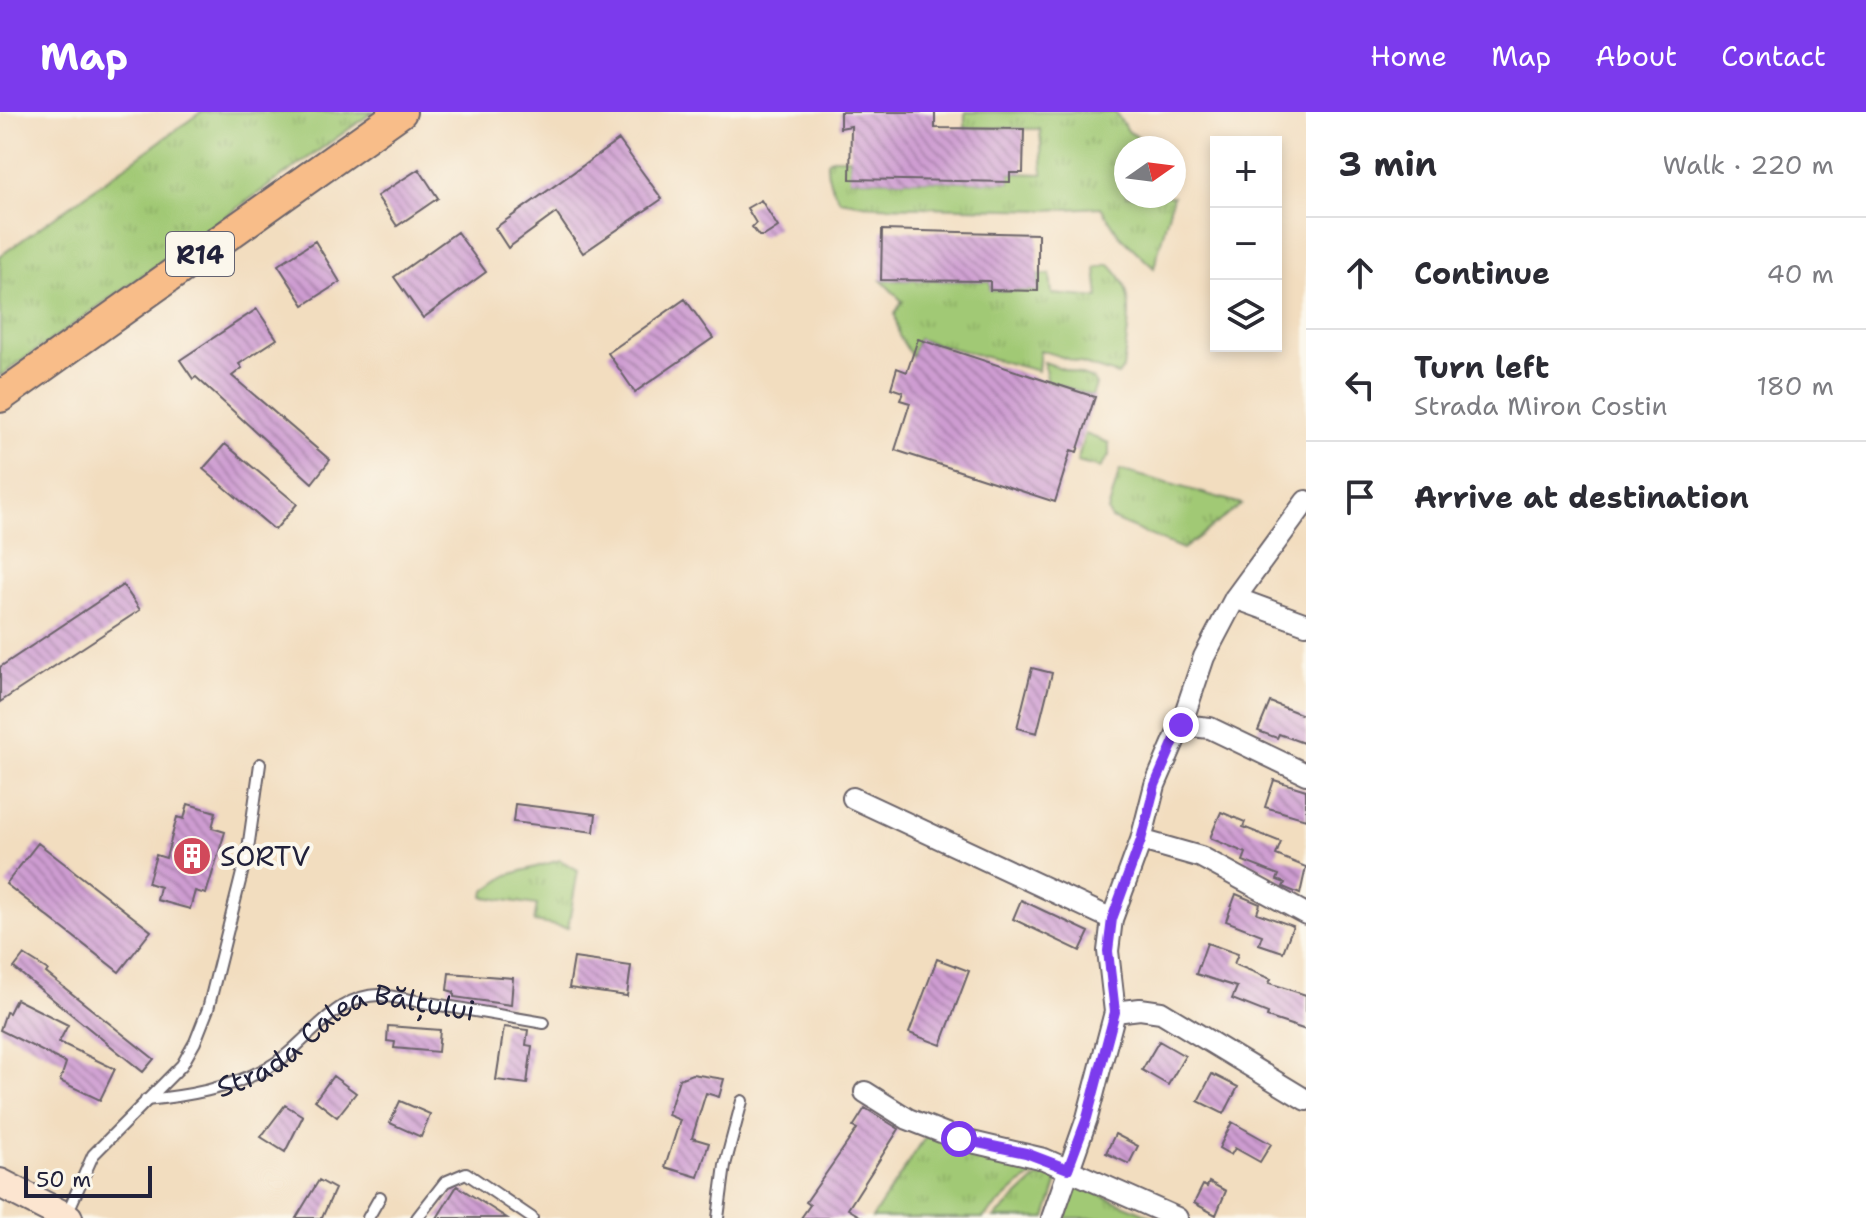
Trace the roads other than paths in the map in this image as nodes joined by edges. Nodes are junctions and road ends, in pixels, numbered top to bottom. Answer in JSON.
{"nodes":[{"id":1,"x":401,"y":112,"type":"edge"},
{"id":2,"x":0,"y":397,"type":"edge"},
{"id":3,"x":1306,"y":501,"type":"edge"},
{"id":4,"x":1235,"y":598,"type":"junction"},
{"id":5,"x":1306,"y":624,"type":"edge"},
{"id":6,"x":1181,"y":725,"type":"junction"},
{"id":7,"x":260,"y":764,"type":"dead end"},
{"id":8,"x":1306,"y":774,"type":"edge"},
{"id":9,"x":853,"y":798,"type":"dead end"},
{"id":10,"x":1141,"y":840,"type":"junction"},
{"id":11,"x":1306,"y":914,"type":"edge"},
{"id":12,"x":1112,"y":919,"type":"junction"},
{"id":13,"x":1115,"y":1012,"type":"junction"},
{"id":14,"x":544,"y":1023,"type":"dead end"},
{"id":15,"x":865,"y":1092,"type":"dead end"},
{"id":16,"x":146,"y":1100,"type":"junction"},
{"id":17,"x":1306,"y":1100,"type":"edge"},
{"id":18,"x":742,"y":1101,"type":"dead end"},
{"id":19,"x":1068,"y":1169,"type":"junction"},
{"id":20,"x":0,"y":1183,"type":"edge"},
{"id":21,"x":380,"y":1197,"type":"dead end"},
{"id":22,"x":67,"y":1217,"type":"edge"},
{"id":23,"x":368,"y":1218,"type":"edge"},
{"id":24,"x":417,"y":1218,"type":"edge"},
{"id":25,"x":532,"y":1218,"type":"edge"},
{"id":26,"x":718,"y":1218,"type":"edge"},
{"id":27,"x":1052,"y":1218,"type":"edge"},
{"id":28,"x":1177,"y":1218,"type":"edge"}],
"edges":[{"from":1,"to":2,"type":"main road","number":"R14"},
{"from":3,"to":4,"type":"street"},
{"from":4,"to":5,"type":"street"},
{"from":4,"to":6,"type":"street"},
{"from":6,"to":8,"type":"street"},
{"from":6,"to":10,"type":"street"},
{"from":7,"to":16,"type":"lane","name":"Strada Calea Bălțului"},
{"from":9,"to":12,"type":"street"},
{"from":10,"to":11,"type":"street"},
{"from":10,"to":12,"type":"street"},
{"from":12,"to":13,"type":"street"},
{"from":13,"to":17,"type":"street"},
{"from":13,"to":19,"type":"street"},
{"from":14,"to":16,"type":"lane","name":"Strada Calea Bălțului"},
{"from":15,"to":19,"type":"street"},
{"from":16,"to":22,"type":"lane","name":"Strada Calea Bălțului"},
{"from":18,"to":26,"type":"lane"},
{"from":19,"to":27,"type":"street"},
{"from":19,"to":28,"type":"street"},
{"from":20,"to":22,"type":"main road","name":"Strada Calea Bălțului"},
{"from":21,"to":23,"type":"lane"},
{"from":24,"to":25,"type":"lane"}]}
